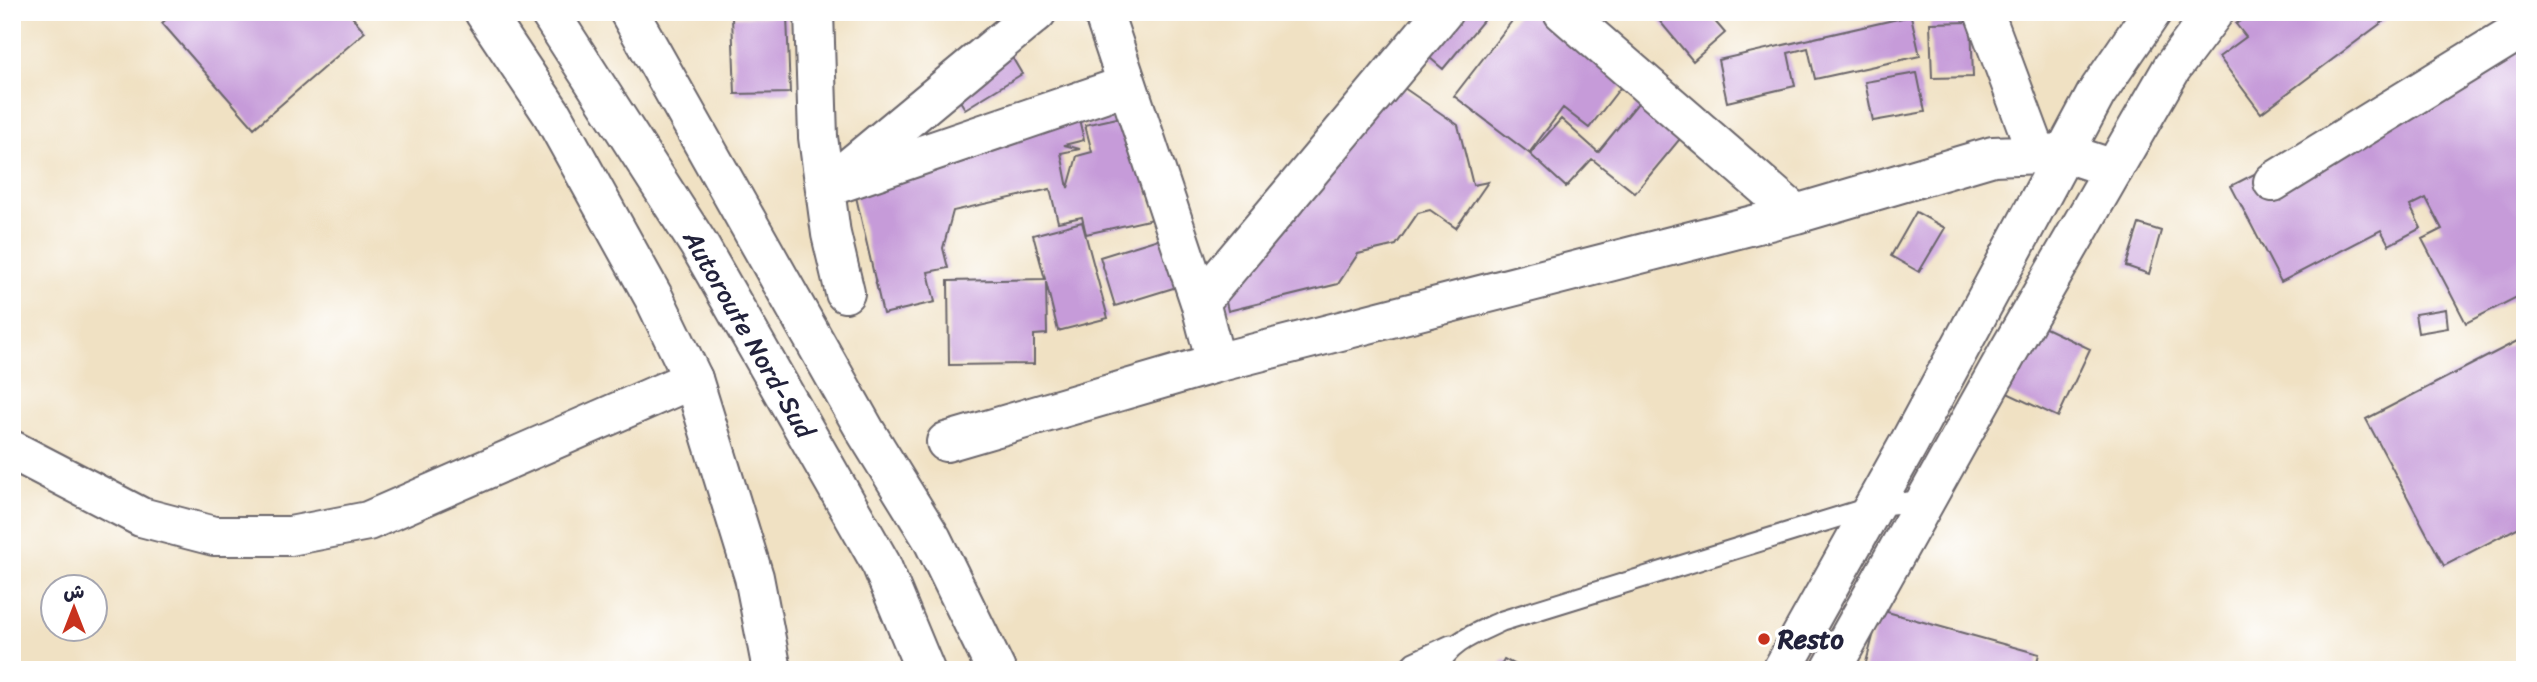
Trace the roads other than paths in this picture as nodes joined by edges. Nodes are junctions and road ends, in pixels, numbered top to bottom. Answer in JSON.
{"nodes":[{"id":1,"x":484,"y":12,"type":"edge"},
{"id":2,"x":549,"y":12,"type":"edge"},
{"id":3,"x":629,"y":12,"type":"edge"},
{"id":4,"x":814,"y":12,"type":"edge"},
{"id":5,"x":1037,"y":12,"type":"edge"},
{"id":6,"x":1103,"y":12,"type":"edge"},
{"id":7,"x":1443,"y":12,"type":"edge"},
{"id":8,"x":1563,"y":12,"type":"edge"},
{"id":9,"x":1984,"y":12,"type":"edge"},
{"id":10,"x":2152,"y":12,"type":"edge"},
{"id":11,"x":2214,"y":12,"type":"edge"},
{"id":12,"x":2525,"y":27,"type":"edge"},
{"id":13,"x":1127,"y":85,"type":"junction"},
{"id":14,"x":2051,"y":153,"type":"junction"},
{"id":15,"x":2114,"y":169,"type":"junction"},
{"id":16,"x":2273,"y":182,"type":"dead end"},
{"id":17,"x":825,"y":188,"type":"junction"},
{"id":18,"x":1796,"y":214,"type":"junction"},
{"id":19,"x":845,"y":293,"type":"dead end"},
{"id":20,"x":1200,"y":302,"type":"junction"},
{"id":21,"x":1216,"y":363,"type":"junction"},
{"id":22,"x":693,"y":379,"type":"junction"},
{"id":23,"x":946,"y":442,"type":"dead end"},
{"id":24,"x":12,"y":450,"type":"edge"},
{"id":25,"x":1926,"y":500,"type":"junction"},
{"id":26,"x":1874,"y":506,"type":"junction"},
{"id":27,"x":1461,"y":640,"type":"junction"},
{"id":28,"x":1405,"y":667,"type":"edge"},
{"id":29,"x":772,"y":670,"type":"edge"},
{"id":30,"x":925,"y":670,"type":"edge"},
{"id":31,"x":996,"y":670,"type":"edge"},
{"id":32,"x":1437,"y":670,"type":"edge"},
{"id":33,"x":1782,"y":670,"type":"edge"},
{"id":34,"x":1831,"y":670,"type":"edge"}],
"edges":[{"from":1,"to":22,"type":"main road"},
{"from":2,"to":30,"type":"main road","name":"Autoroute Nord-Sud"},
{"from":3,"to":31,"type":"main road","name":"Autoroute Nord-Sud"},
{"from":4,"to":17,"type":"main road"},
{"from":5,"to":17,"type":"main road"},
{"from":6,"to":13,"type":"main road"},
{"from":7,"to":20,"type":"main road"},
{"from":8,"to":18,"type":"main road"},
{"from":9,"to":14,"type":"main road"},
{"from":10,"to":14,"type":"main road"},
{"from":11,"to":15,"type":"main road"},
{"from":12,"to":16,"type":"main road"},
{"from":13,"to":17,"type":"main road"},
{"from":13,"to":20,"type":"main road"},
{"from":14,"to":15,"type":"main road"},
{"from":14,"to":18,"type":"main road"},
{"from":14,"to":26,"type":"main road"},
{"from":15,"to":25,"type":"main road"},
{"from":17,"to":19,"type":"main road"},
{"from":18,"to":21,"type":"main road"},
{"from":20,"to":21,"type":"main road"},
{"from":21,"to":23,"type":"main road"},
{"from":22,"to":24,"type":"main road"},
{"from":22,"to":29,"type":"main road"},
{"from":25,"to":26,"type":"lane"},
{"from":25,"to":34,"type":"main road"},
{"from":26,"to":27,"type":"lane"},
{"from":26,"to":33,"type":"main road"},
{"from":27,"to":28,"type":"lane"},
{"from":27,"to":32,"type":"lane"}]}
